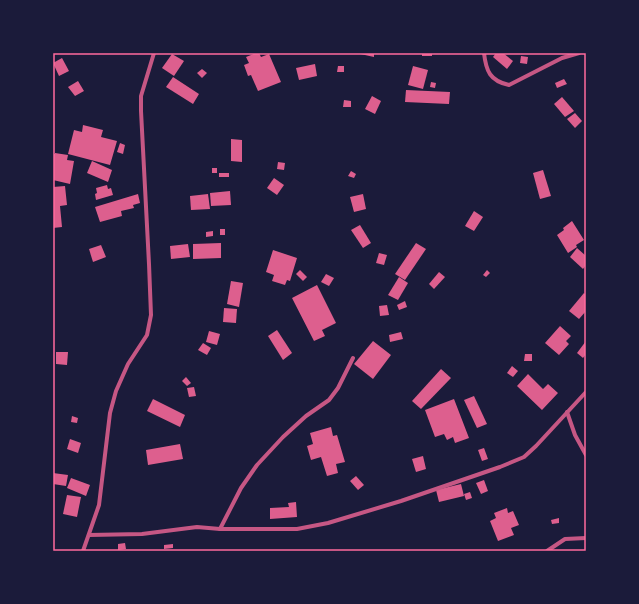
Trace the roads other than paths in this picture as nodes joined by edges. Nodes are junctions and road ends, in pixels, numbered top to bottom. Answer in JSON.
{"nodes":[{"id":1,"x":154,"y":53,"type":"edge"},
{"id":2,"x":484,"y":53,"type":"edge"},
{"id":3,"x":579,"y":53,"type":"edge"},
{"id":4,"x":354,"y":358,"type":"dead end"},
{"id":5,"x":586,"y":392,"type":"edge"},
{"id":6,"x":567,"y":412,"type":"junction"},
{"id":7,"x":586,"y":455,"type":"edge"},
{"id":8,"x":220,"y":529,"type":"junction"},
{"id":9,"x":89,"y":536,"type":"junction"},
{"id":10,"x":586,"y":538,"type":"edge"},
{"id":11,"x":83,"y":551,"type":"edge"},
{"id":12,"x":547,"y":551,"type":"edge"}],
"edges":[{"from":1,"to":9,"type":"street"},
{"from":2,"to":3,"type":"street"},
{"from":4,"to":8,"type":"street"},
{"from":5,"to":6,"type":"street"},
{"from":6,"to":7,"type":"street"},
{"from":6,"to":8,"type":"street"},
{"from":8,"to":9,"type":"street"},
{"from":9,"to":11,"type":"street"},
{"from":10,"to":12,"type":"street"}]}
